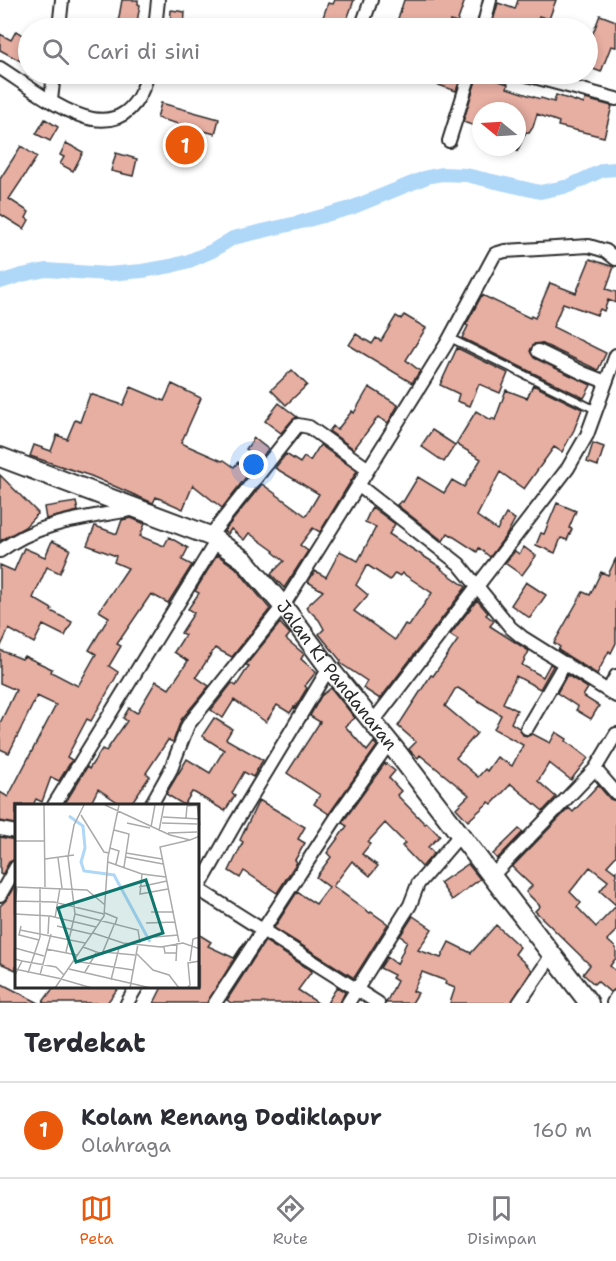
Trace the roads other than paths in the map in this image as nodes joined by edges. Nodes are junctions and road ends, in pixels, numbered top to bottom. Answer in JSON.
{"nodes":[{"id":1,"x":62,"y":0,"type":"edge"},
{"id":2,"x":158,"y":0,"type":"edge"},
{"id":3,"x":371,"y":0,"type":"edge"},
{"id":4,"x":490,"y":0,"type":"edge"},
{"id":5,"x":60,"y":18,"type":"edge"},
{"id":6,"x":156,"y":18,"type":"edge"},
{"id":7,"x":365,"y":18,"type":"edge"},
{"id":8,"x":486,"y":18,"type":"edge"},
{"id":9,"x":0,"y":68,"type":"edge"},
{"id":10,"x":18,"y":79,"type":"edge"},
{"id":11,"x":26,"y":84,"type":"edge"},
{"id":12,"x":53,"y":84,"type":"edge"},
{"id":13,"x":145,"y":84,"type":"edge"},
{"id":14,"x":467,"y":84,"type":"edge"},
{"id":15,"x":560,"y":84,"type":"edge"},
{"id":16,"x":616,"y":99,"type":"edge"},
{"id":17,"x":51,"y":100,"type":"junction"},
{"id":18,"x":449,"y":141,"type":"dead end"},
{"id":19,"x":616,"y":259,"type":"edge"},
{"id":20,"x":450,"y":338,"type":"junction"},
{"id":21,"x":538,"y":351,"type":"dead end"},
{"id":22,"x":616,"y":355,"type":"edge"},
{"id":23,"x":606,"y":382,"type":"junction"},
{"id":24,"x":596,"y":410,"type":"junction"},
{"id":25,"x":0,"y":457,"type":"edge"},
{"id":26,"x":368,"y":468,"type":"junction"},
{"id":27,"x":358,"y":485,"type":"junction"},
{"id":28,"x":136,"y":509,"type":"junction"},
{"id":29,"x":213,"y":538,"type":"junction"},
{"id":30,"x":0,"y":551,"type":"edge"},
{"id":31,"x":477,"y":585,"type":"junction"},
{"id":32,"x":283,"y":606,"type":"junction"},
{"id":33,"x":565,"y":663,"type":"junction"},
{"id":34,"x":329,"y":668,"type":"junction"},
{"id":35,"x":616,"y":676,"type":"edge"},
{"id":36,"x":612,"y":693,"type":"edge"},
{"id":37,"x":372,"y":723,"type":"junction"},
{"id":38,"x":527,"y":728,"type":"dead end"},
{"id":39,"x":616,"y":734,"type":"edge"},
{"id":40,"x":389,"y":743,"type":"junction"},
{"id":41,"x":595,"y":769,"type":"junction"},
{"id":42,"x":616,"y":793,"type":"edge"},
{"id":43,"x":55,"y":804,"type":"edge"},
{"id":44,"x":152,"y":804,"type":"edge"},
{"id":45,"x":0,"y":829,"type":"edge"},
{"id":46,"x":15,"y":832,"type":"edge"},
{"id":47,"x":460,"y":835,"type":"junction"},
{"id":48,"x":15,"y":869,"type":"edge"},
{"id":49,"x":492,"y":876,"type":"junction"},
{"id":50,"x":200,"y":885,"type":"edge"},
{"id":51,"x":200,"y":890,"type":"edge"},
{"id":52,"x":0,"y":895,"type":"edge"},
{"id":53,"x":262,"y":931,"type":"junction"},
{"id":54,"x":552,"y":956,"type":"junction"},
{"id":55,"x":136,"y":988,"type":"edge"},
{"id":56,"x":357,"y":990,"type":"junction"},
{"id":57,"x":616,"y":997,"type":"edge"},
{"id":58,"x":127,"y":1003,"type":"edge"},
{"id":59,"x":215,"y":1003,"type":"edge"},
{"id":60,"x":348,"y":1003,"type":"edge"},
{"id":61,"x":378,"y":1003,"type":"edge"},
{"id":62,"x":519,"y":1003,"type":"edge"},
{"id":63,"x":589,"y":1003,"type":"edge"},
{"id":64,"x":613,"y":1003,"type":"edge"}],
"edges":[{"from":1,"to":5,"type":"street"},
{"from":2,"to":6,"type":"street"},
{"from":3,"to":7,"type":"street"},
{"from":4,"to":8,"type":"street"},
{"from":9,"to":10,"type":"street"},
{"from":11,"to":17,"type":"street"},
{"from":12,"to":17,"type":"street"},
{"from":13,"to":17,"type":"street"},
{"from":14,"to":18,"type":"street"},
{"from":15,"to":16,"type":"street"},
{"from":19,"to":20,"type":"street"},
{"from":20,"to":24,"type":"lane"},
{"from":20,"to":26,"type":"street"},
{"from":21,"to":23,"type":"street"},
{"from":22,"to":23,"type":"street"},
{"from":23,"to":24,"type":"street"},
{"from":24,"to":31,"type":"street"},
{"from":25,"to":28,"type":"main road","name":"Jalan Ki Pandanaran"},
{"from":26,"to":27,"type":"street"},
{"from":26,"to":29,"type":"street"},
{"from":27,"to":31,"type":"street"},
{"from":27,"to":32,"type":"street"},
{"from":28,"to":29,"type":"main road","name":"Jalan Ki Pandanaran"},
{"from":28,"to":30,"type":"street"},
{"from":29,"to":32,"type":"main road","name":"Jalan Ki Pandanaran"},
{"from":29,"to":43,"type":"street"},
{"from":31,"to":33,"type":"street"},
{"from":31,"to":37,"type":"street"},
{"from":32,"to":34,"type":"main road","name":"Jalan Ki Pandanaran"},
{"from":32,"to":44,"type":"street"},
{"from":33,"to":36,"type":"street"},
{"from":33,"to":38,"type":"street"},
{"from":34,"to":37,"type":"main road","name":"Jalan Ki Pandanaran"},
{"from":34,"to":50,"type":"street"},
{"from":35,"to":36,"type":"street"},
{"from":37,"to":40,"type":"main road","name":"Jalan Ki Pandanaran"},
{"from":39,"to":41,"type":"street"},
{"from":40,"to":47,"type":"main road","name":"Jalan Ki Pandanaran"},
{"from":40,"to":53,"type":"street"},
{"from":41,"to":42,"type":"street"},
{"from":41,"to":49,"type":"street"},
{"from":45,"to":46,"type":"street"},
{"from":47,"to":49,"type":"main road","name":"Jalan Ki Pandanaran"},
{"from":47,"to":56,"type":"street"},
{"from":48,"to":52,"type":"street"},
{"from":49,"to":54,"type":"main road","name":"Jalan Ki Pandanaran"},
{"from":51,"to":53,"type":"street"},
{"from":53,"to":56,"type":"street"},
{"from":53,"to":59,"type":"street"},
{"from":54,"to":62,"type":"street"},
{"from":54,"to":63,"type":"main road","name":"Jalan Ki Pandanaran"},
{"from":55,"to":58,"type":"street"},
{"from":56,"to":60,"type":"street"},
{"from":56,"to":61,"type":"street"},
{"from":57,"to":64,"type":"street"}]}
